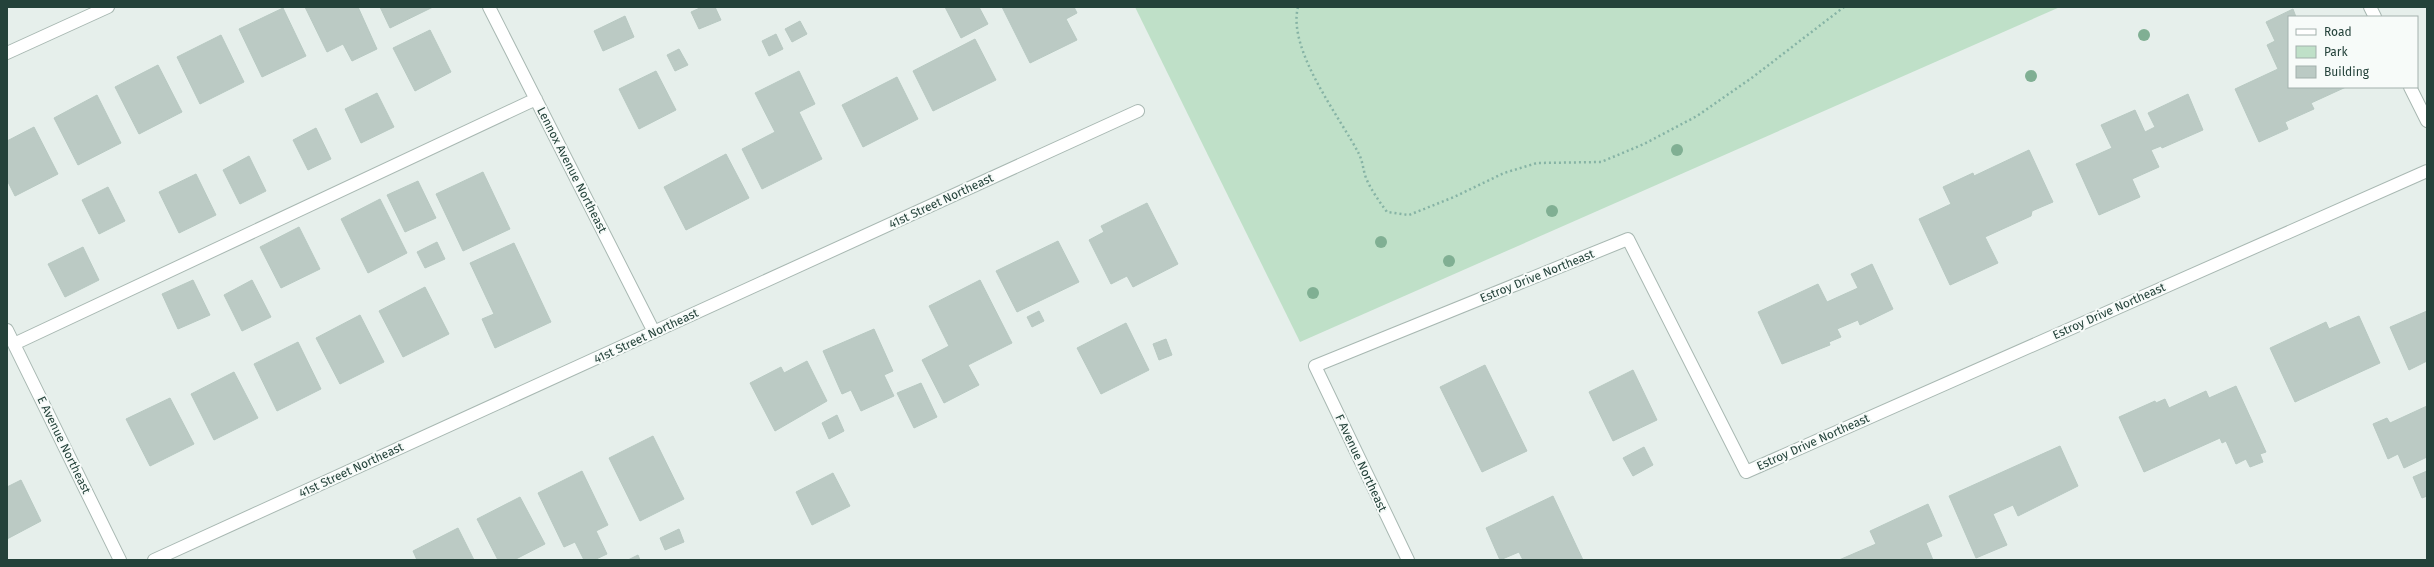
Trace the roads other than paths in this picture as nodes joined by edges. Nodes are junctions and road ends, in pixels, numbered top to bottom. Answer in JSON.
{"nodes":[{"id":1,"x":108,"y":7,"type":"edge"},
{"id":2,"x":489,"y":7,"type":"edge"},
{"id":3,"x":2370,"y":7,"type":"edge"},
{"id":4,"x":2374,"y":16,"type":"edge"},
{"id":5,"x":7,"y":53,"type":"edge"},
{"id":6,"x":2410,"y":88,"type":"edge"},
{"id":7,"x":536,"y":99,"type":"junction"},
{"id":8,"x":1138,"y":111,"type":"dead end"},
{"id":9,"x":2427,"y":121,"type":"edge"},
{"id":10,"x":2427,"y":171,"type":"edge"},
{"id":11,"x":7,"y":330,"type":"edge"},
{"id":12,"x":654,"y":332,"type":"junction"},
{"id":13,"x":14,"y":344,"type":"junction"},
{"id":14,"x":1316,"y":366,"type":"joint"},
{"id":15,"x":120,"y":560,"type":"edge"},
{"id":16,"x":154,"y":560,"type":"edge"},
{"id":17,"x":1408,"y":560,"type":"edge"}],
"edges":[{"from":1,"to":5,"type":"street"},
{"from":2,"to":7,"type":"street","name":"Lennox Avenue Northeast"},
{"from":3,"to":4,"type":"street"},
{"from":6,"to":9,"type":"street"},
{"from":7,"to":12,"type":"street","name":"Lennox Avenue Northeast"},
{"from":7,"to":13,"type":"street"},
{"from":8,"to":12,"type":"street","name":"41st Street Northeast"},
{"from":10,"to":14,"type":"street","name":"Estroy Drive Northeast"},
{"from":11,"to":13,"type":"street","name":"E Avenue Northeast"},
{"from":12,"to":16,"type":"street","name":"41st Street Northeast"},
{"from":13,"to":15,"type":"street","name":"E Avenue Northeast"},
{"from":14,"to":17,"type":"street","name":"F Avenue Northeast"}]}
